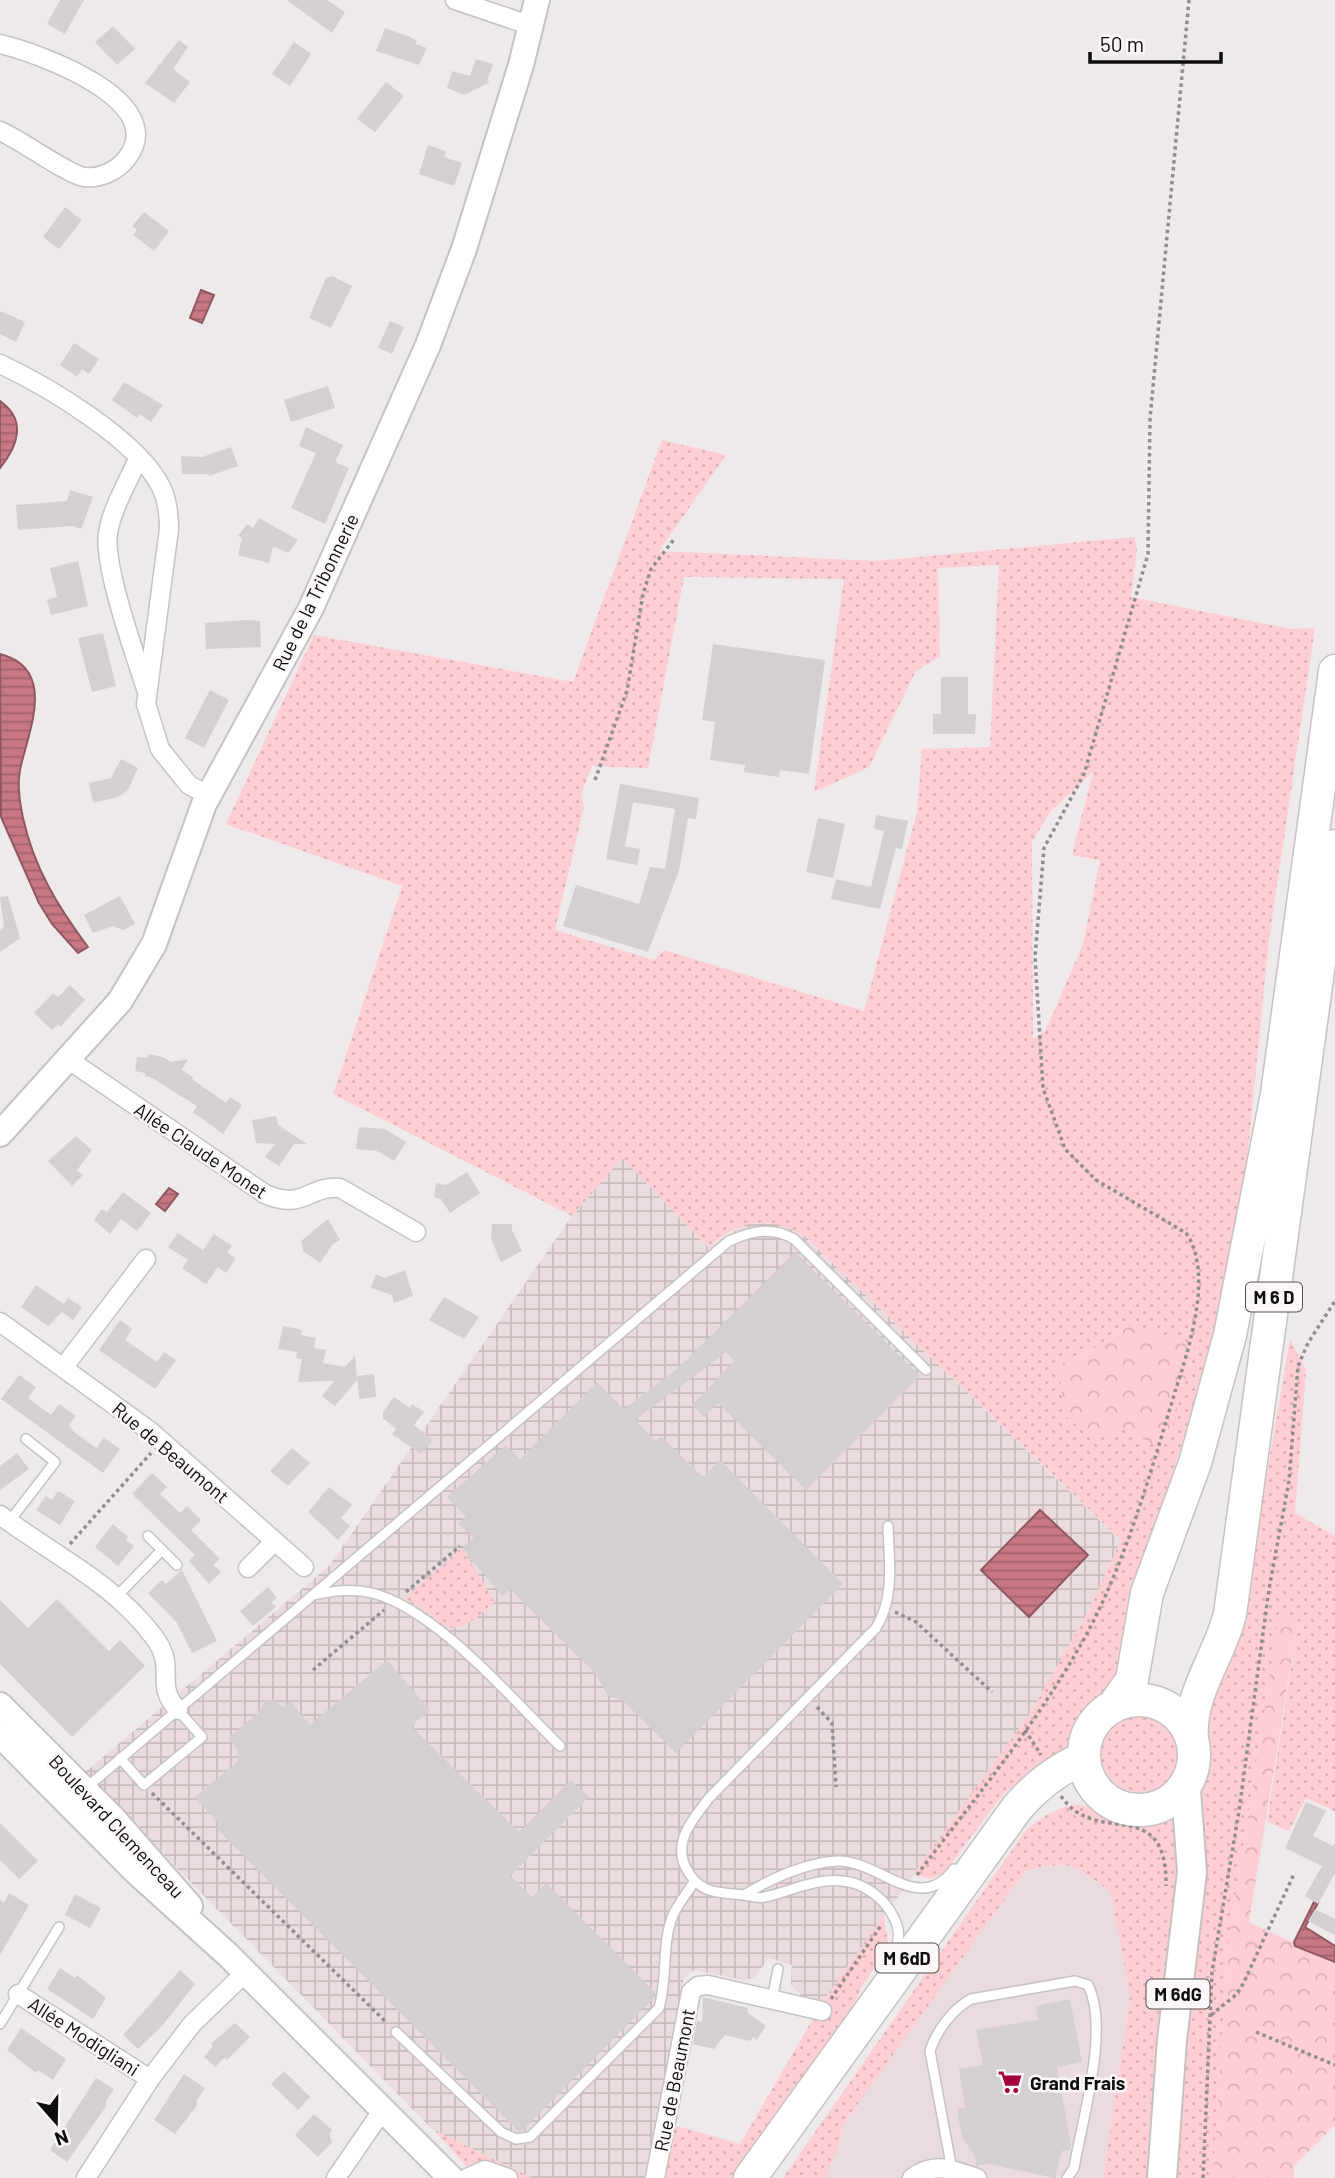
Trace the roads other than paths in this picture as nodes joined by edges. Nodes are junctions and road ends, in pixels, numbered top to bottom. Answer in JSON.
{"nodes":[{"id":1,"x":455,"y":0,"type":"edge"},
{"id":2,"x":537,"y":0,"type":"edge"},
{"id":3,"x":531,"y":26,"type":"junction"},
{"id":4,"x":0,"y":44,"type":"edge"},
{"id":5,"x":0,"y":131,"type":"edge"},
{"id":6,"x":0,"y":364,"type":"edge"},
{"id":7,"x":138,"y":459,"type":"junction"},
{"id":8,"x":1335,"y":671,"type":"edge"},
{"id":9,"x":147,"y":693,"type":"junction"},
{"id":10,"x":208,"y":795,"type":"junction"},
{"id":11,"x":1335,"y":846,"type":"edge"},
{"id":12,"x":69,"y":1060,"type":"junction"},
{"id":13,"x":0,"y":1134,"type":"edge"},
{"id":14,"x":416,"y":1232,"type":"dead end"},
{"id":15,"x":146,"y":1259,"type":"dead end"},
{"id":16,"x":3,"y":1330,"type":"edge"},
{"id":17,"x":63,"y":1368,"type":"junction"},
{"id":18,"x":926,"y":1370,"type":"dead end"},
{"id":19,"x":26,"y":1440,"type":"dead end"},
{"id":20,"x":5,"y":1518,"type":"edge"},
{"id":21,"x":888,"y":1527,"type":"dead end"},
{"id":22,"x":148,"y":1536,"type":"dead end"},
{"id":23,"x":274,"y":1542,"type":"junction"},
{"id":24,"x":162,"y":1550,"type":"junction"},
{"id":25,"x":177,"y":1565,"type":"dead end"},
{"id":26,"x":303,"y":1567,"type":"dead end"},
{"id":27,"x":248,"y":1568,"type":"dead end"},
{"id":28,"x":312,"y":1595,"type":"junction"},
{"id":29,"x":116,"y":1597,"type":"junction"},
{"id":30,"x":0,"y":1705,"type":"edge"},
{"id":31,"x":1113,"y":1707,"type":"junction"},
{"id":32,"x":178,"y":1710,"type":"junction"},
{"id":33,"x":0,"y":1735,"type":"edge"},
{"id":34,"x":1192,"y":1740,"type":"junction"},
{"id":35,"x":560,"y":1745,"type":"dead end"},
{"id":36,"x":120,"y":1758,"type":"junction"},
{"id":37,"x":1084,"y":1758,"type":"junction"},
{"id":38,"x":1031,"y":1792,"type":"junction"},
{"id":39,"x":77,"y":1796,"type":"junction"},
{"id":40,"x":1176,"y":1807,"type":"junction"},
{"id":41,"x":1001,"y":1811,"type":"dead end"},
{"id":42,"x":962,"y":1857,"type":"dead end"},
{"id":43,"x":694,"y":1882,"type":"junction"},
{"id":44,"x":744,"y":1895,"type":"junction"},
{"id":45,"x":59,"y":1927,"type":"dead end"},
{"id":46,"x":885,"y":1965,"type":"dead end"},
{"id":47,"x":778,"y":1969,"type":"dead end"},
{"id":48,"x":245,"y":1973,"type":"junction"},
{"id":49,"x":18,"y":1994,"type":"junction"},
{"id":50,"x":772,"y":2000,"type":"junction"},
{"id":51,"x":822,"y":2011,"type":"road end"},
{"id":52,"x":0,"y":2024,"type":"edge"},
{"id":53,"x":396,"y":2032,"type":"road end"},
{"id":54,"x":150,"y":2079,"type":"junction"},
{"id":55,"x":382,"y":2111,"type":"junction"},
{"id":56,"x":952,"y":2170,"type":"junction"},
{"id":57,"x":86,"y":2178,"type":"edge"},
{"id":58,"x":336,"y":2178,"type":"edge"},
{"id":59,"x":450,"y":2178,"type":"edge"},
{"id":60,"x":467,"y":2178,"type":"edge"},
{"id":61,"x":508,"y":2178,"type":"edge"},
{"id":62,"x":654,"y":2178,"type":"edge"},
{"id":63,"x":750,"y":2178,"type":"edge"},
{"id":64,"x":912,"y":2178,"type":"edge"},
{"id":65,"x":977,"y":2178,"type":"edge"},
{"id":66,"x":1067,"y":2178,"type":"edge"},
{"id":67,"x":1162,"y":2178,"type":"edge"}],
"edges":[{"from":1,"to":3,"type":"street"},
{"from":2,"to":3,"type":"street","name":"Rue de la Tribonnerie"},
{"from":3,"to":10,"type":"street","name":"Rue de la Tribonnerie"},
{"from":4,"to":5,"type":"street"},
{"from":6,"to":7,"type":"street"},
{"from":7,"to":9,"type":"street"},
{"from":7,"to":9,"type":"street"},
{"from":8,"to":31,"type":"highway","number":"M 6 D"},
{"from":9,"to":10,"type":"street"},
{"from":10,"to":12,"type":"street","name":"Rue de la Tribonnerie"},
{"from":11,"to":34,"type":"highway","number":"M 6 D"},
{"from":12,"to":13,"type":"street","name":"Rue de la Tribonnerie"},
{"from":12,"to":14,"type":"street","name":"Allée Claude Monet"},
{"from":15,"to":17,"type":"street"},
{"from":16,"to":17,"type":"street","name":"Rue de Beaumont"},
{"from":17,"to":23,"type":"street","name":"Rue de Beaumont"},
{"from":18,"to":28,"type":"lane"},
{"from":19,"to":20,"type":"lane"},
{"from":20,"to":29,"type":"street"},
{"from":21,"to":43,"type":"lane"},
{"from":22,"to":24,"type":"lane"},
{"from":23,"to":26,"type":"street","name":"Rue de Beaumont"},
{"from":23,"to":27,"type":"street"},
{"from":24,"to":25,"type":"lane"},
{"from":24,"to":29,"type":"lane"},
{"from":28,"to":32,"type":"lane"},
{"from":28,"to":35,"type":"lane"},
{"from":29,"to":32,"type":"street"},
{"from":30,"to":39,"type":"street","name":"Boulevard Clemenceau"},
{"from":31,"to":34,"type":"highway"},
{"from":31,"to":37,"type":"highway"},
{"from":32,"to":36,"type":"lane"},
{"from":32,"to":36,"type":"lane"},
{"from":33,"to":39,"type":"street","name":"Boulevard Clemenceau"},
{"from":34,"to":40,"type":"highway"},
{"from":36,"to":39,"type":"lane"},
{"from":37,"to":38,"type":"highway","number":"M 6dD"},
{"from":37,"to":40,"type":"highway"},
{"from":38,"to":41,"type":"lane"},
{"from":38,"to":63,"type":"highway","number":"M 6dD"},
{"from":39,"to":48,"type":"street","name":"Boulevard Clemenceau"},
{"from":40,"to":67,"type":"main road","number":"M 6dG"},
{"from":42,"to":44,"type":"lane"},
{"from":43,"to":44,"type":"lane"},
{"from":43,"to":53,"type":"lane"},
{"from":44,"to":46,"type":"lane"},
{"from":45,"to":49,"type":"lane"},
{"from":47,"to":50,"type":"lane"},
{"from":48,"to":54,"type":"street"},
{"from":48,"to":55,"type":"street","name":"Boulevard Clemenceau"},
{"from":49,"to":52,"type":"lane"},
{"from":49,"to":54,"type":"street","name":"Allée Modigliani"},
{"from":50,"to":51,"type":"street","name":"Rue de Beaumont"},
{"from":50,"to":62,"type":"street","name":"Rue de Beaumont"},
{"from":54,"to":57,"type":"street"},
{"from":55,"to":58,"type":"street"},
{"from":55,"to":59,"type":"street","name":"Boulevard Clemenceau"},
{"from":56,"to":64,"type":"street"},
{"from":56,"to":65,"type":"street"},
{"from":56,"to":66,"type":"lane"},
{"from":60,"to":61,"type":"street"}]}
